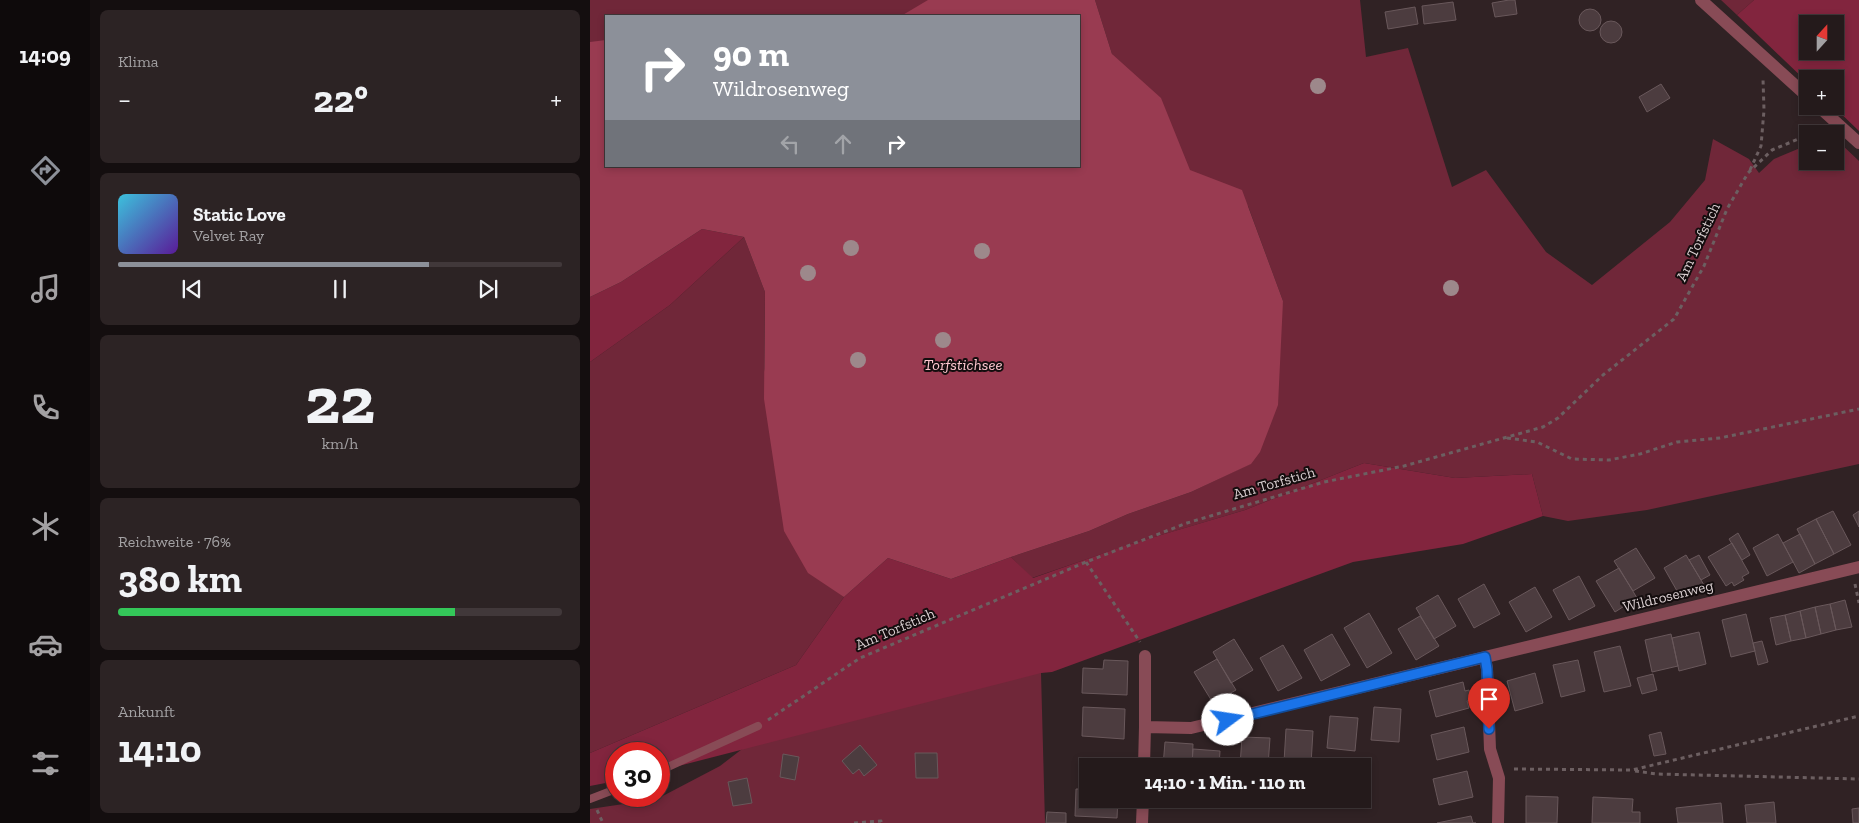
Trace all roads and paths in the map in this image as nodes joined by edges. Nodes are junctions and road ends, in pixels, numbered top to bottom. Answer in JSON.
{"nodes":[{"id":1,"x":1701,"y":0,"type":"edge"},
{"id":2,"x":1763,"y":77,"type":"dead end"},
{"id":3,"x":1799,"y":88,"type":"edge"},
{"id":4,"x":1828,"y":115,"type":"edge"},
{"id":5,"x":1799,"y":140,"type":"edge"},
{"id":6,"x":1859,"y":143,"type":"edge"},
{"id":7,"x":1748,"y":173,"type":"junction"},
{"id":8,"x":1859,"y":408,"type":"edge"},
{"id":9,"x":1504,"y":438,"type":"junction"},
{"id":10,"x":1086,"y":562,"type":"junction"},
{"id":11,"x":1859,"y":566,"type":"edge"},
{"id":12,"x":1145,"y":656,"type":"joint"},
{"id":13,"x":1485,"y":657,"type":"junction"},
{"id":14,"x":1859,"y":716,"type":"edge"},
{"id":15,"x":758,"y":726,"type":"joint"},
{"id":16,"x":1145,"y":728,"type":"junction"},
{"id":17,"x":1144,"y":758,"type":"edge"},
{"id":18,"x":670,"y":766,"type":"edge"},
{"id":19,"x":1497,"y":769,"type":"junction"},
{"id":20,"x":1632,"y":770,"type":"junction"},
{"id":21,"x":1859,"y":779,"type":"edge"},
{"id":22,"x":605,"y":793,"type":"edge"},
{"id":23,"x":590,"y":799,"type":"edge"},
{"id":24,"x":1143,"y":808,"type":"edge"},
{"id":25,"x":854,"y":823,"type":"edge"},
{"id":26,"x":881,"y":823,"type":"edge"},
{"id":27,"x":1142,"y":823,"type":"edge"},
{"id":28,"x":1498,"y":823,"type":"edge"}],
"edges":[{"from":1,"to":3,"type":"street"},
{"from":2,"to":7,"type":"path"},
{"from":4,"to":6,"type":"street"},
{"from":5,"to":7,"type":"path","name":"Am Torfstich"},
{"from":7,"to":9,"type":"path","name":"Am Torfstich"},
{"from":8,"to":9,"type":"path"},
{"from":9,"to":10,"type":"path","name":"Am Torfstich"},
{"from":10,"to":12,"type":"path"},
{"from":10,"to":15,"type":"path","name":"Am Torfstich"},
{"from":11,"to":13,"type":"street","name":"Wildrosenweg"},
{"from":12,"to":16,"type":"street"},
{"from":13,"to":16,"type":"street","name":"Wildrosenweg"},
{"from":13,"to":19,"type":"street"},
{"from":14,"to":20,"type":"path"},
{"from":15,"to":18,"type":"lane"},
{"from":16,"to":17,"type":"street"},
{"from":19,"to":20,"type":"path"},
{"from":19,"to":28,"type":"street"},
{"from":20,"to":21,"type":"path"},
{"from":22,"to":23,"type":"lane"},
{"from":24,"to":27,"type":"street"},
{"from":25,"to":26,"type":"path"}]}
